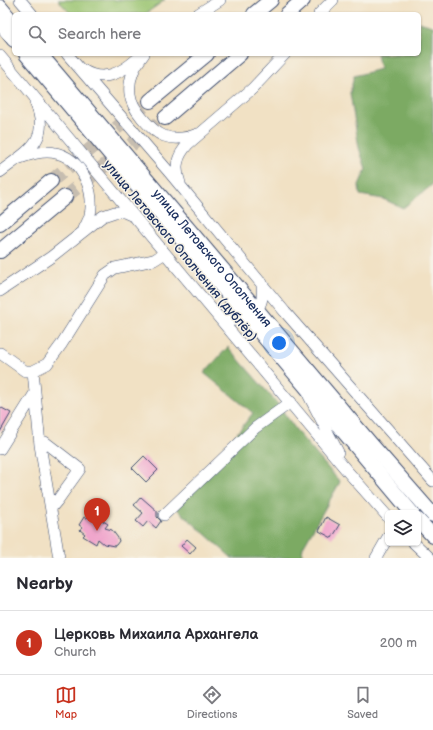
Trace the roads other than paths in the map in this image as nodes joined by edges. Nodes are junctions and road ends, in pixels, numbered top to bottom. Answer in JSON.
{"nodes":[{"id":1,"x":20,"y":0,"type":"edge"},
{"id":2,"x":220,"y":0,"type":"edge"},
{"id":3,"x":271,"y":0,"type":"edge"},
{"id":4,"x":303,"y":0,"type":"edge"},
{"id":5,"x":333,"y":0,"type":"edge"},
{"id":6,"x":0,"y":7,"type":"edge"},
{"id":7,"x":30,"y":12,"type":"edge"},
{"id":8,"x":201,"y":12,"type":"edge"},
{"id":9,"x":256,"y":12,"type":"edge"},
{"id":10,"x":289,"y":12,"type":"edge"},
{"id":11,"x":321,"y":12,"type":"edge"},
{"id":12,"x":12,"y":22,"type":"edge"},
{"id":13,"x":0,"y":23,"type":"edge"},
{"id":14,"x":12,"y":38,"type":"edge"},
{"id":15,"x":0,"y":56,"type":"edge"},
{"id":16,"x":28,"y":56,"type":"edge"},
{"id":17,"x":42,"y":56,"type":"edge"},
{"id":18,"x":69,"y":56,"type":"edge"},
{"id":19,"x":142,"y":56,"type":"edge"},
{"id":20,"x":143,"y":56,"type":"edge"},
{"id":21,"x":205,"y":56,"type":"edge"},
{"id":22,"x":238,"y":56,"type":"edge"},
{"id":23,"x":283,"y":56,"type":"edge"},
{"id":24,"x":75,"y":64,"type":"junction"},
{"id":25,"x":32,"y":94,"type":"junction"},
{"id":26,"x":150,"y":101,"type":"tunnel mouth"},
{"id":27,"x":165,"y":118,"type":"tunnel mouth"},
{"id":28,"x":200,"y":133,"type":"junction"},
{"id":29,"x":17,"y":159,"type":"junction"},
{"id":30,"x":0,"y":172,"type":"edge"},
{"id":31,"x":51,"y":181,"type":"tunnel mouth"},
{"id":32,"x":181,"y":187,"type":"junction"},
{"id":33,"x":65,"y":197,"type":"tunnel mouth"},
{"id":34,"x":136,"y":217,"type":"junction"},
{"id":35,"x":0,"y":224,"type":"edge"},
{"id":36,"x":82,"y":231,"type":"junction"},
{"id":37,"x":0,"y":251,"type":"edge"},
{"id":38,"x":165,"y":253,"type":"junction"},
{"id":39,"x":262,"y":284,"type":"junction"},
{"id":40,"x":0,"y":291,"type":"edge"},
{"id":41,"x":253,"y":315,"type":"junction"},
{"id":42,"x":220,"y":318,"type":"junction"},
{"id":43,"x":0,"y":353,"type":"edge"},
{"id":44,"x":32,"y":371,"type":"junction"},
{"id":45,"x":299,"y":378,"type":"junction"},
{"id":46,"x":35,"y":393,"type":"junction"},
{"id":47,"x":290,"y":402,"type":"junction"},
{"id":48,"x":1,"y":445,"type":"edge"},
{"id":49,"x":40,"y":445,"type":"junction"},
{"id":50,"x":348,"y":472,"type":"junction"},
{"id":51,"x":433,"y":481,"type":"edge"},
{"id":52,"x":51,"y":508,"type":"junction"},
{"id":53,"x":409,"y":510,"type":"edge"},
{"id":54,"x":385,"y":514,"type":"edge"},
{"id":55,"x":164,"y":515,"type":"dead end"},
{"id":56,"x":433,"y":515,"type":"edge"},
{"id":57,"x":421,"y":523,"type":"edge"},
{"id":58,"x":433,"y":536,"type":"edge"},
{"id":59,"x":385,"y":542,"type":"edge"},
{"id":60,"x":417,"y":546,"type":"edge"},
{"id":61,"x":59,"y":558,"type":"edge"},
{"id":62,"x":376,"y":558,"type":"edge"},
{"id":63,"x":430,"y":558,"type":"edge"}],
"edges":[{"from":1,"to":7,"type":"street"},
{"from":2,"to":8,"type":"street"},
{"from":3,"to":9,"type":"main road"},
{"from":4,"to":10,"type":"main road"},
{"from":5,"to":11,"type":"street"},
{"from":6,"to":12,"type":"main road"},
{"from":13,"to":14,"type":"main road"},
{"from":15,"to":25,"type":"street","name":"улица Летовского Ополчения (дублёр)"},
{"from":16,"to":41,"type":"main road","name":"улица Летовского Ополчения"},
{"from":17,"to":41,"type":"main road","name":"улица Летовского Ополчения"},
{"from":18,"to":24,"type":"street"},
{"from":19,"to":24,"type":"street"},
{"from":20,"to":28,"type":"street"},
{"from":21,"to":26,"type":"main road"},
{"from":22,"to":27,"type":"main road"},
{"from":23,"to":28,"type":"street"},
{"from":24,"to":32,"type":"street"},
{"from":25,"to":29,"type":"street"},
{"from":25,"to":34,"type":"street","name":"улица Летовского Ополчения (дублёр)"},
{"from":28,"to":32,"type":"street"},
{"from":29,"to":30,"type":"street"},
{"from":29,"to":36,"type":"street"},
{"from":31,"to":35,"type":"main road"},
{"from":32,"to":39,"type":"street"},
{"from":33,"to":37,"type":"main road"},
{"from":34,"to":36,"type":"street"},
{"from":34,"to":38,"type":"street","name":"улица Летовского Ополчения (дублёр)"},
{"from":36,"to":40,"type":"street"},
{"from":38,"to":42,"type":"street","name":"улица Летовского Ополчения (дублёр)"},
{"from":38,"to":44,"type":"street"},
{"from":39,"to":41,"type":"street"},
{"from":39,"to":51,"type":"street"},
{"from":41,"to":42,"type":"street"},
{"from":41,"to":45,"type":"main road","name":"улица Летовского Ополчения"},
{"from":41,"to":56,"type":"main road","name":"улица Летовского Ополчения"},
{"from":42,"to":47,"type":"street","name":"улица Летовского Ополчения (дублёр)"},
{"from":43,"to":44,"type":"street"},
{"from":44,"to":46,"type":"street"},
{"from":45,"to":50,"type":"street"},
{"from":45,"to":53,"type":"main road","name":"улица Летовского Ополчения"},
{"from":46,"to":48,"type":"street"},
{"from":46,"to":49,"type":"street"},
{"from":47,"to":50,"type":"street","name":"улица Летовского Ополчения (дублёр)"},
{"from":47,"to":55,"type":"street"},
{"from":49,"to":52,"type":"street"},
{"from":49,"to":52,"type":"street"},
{"from":50,"to":54,"type":"street","name":"улица Летовского Ополчения (дублёр)"},
{"from":52,"to":61,"type":"street"},
{"from":57,"to":58,"type":"main road"},
{"from":59,"to":62,"type":"street"},
{"from":60,"to":63,"type":"street"}]}
